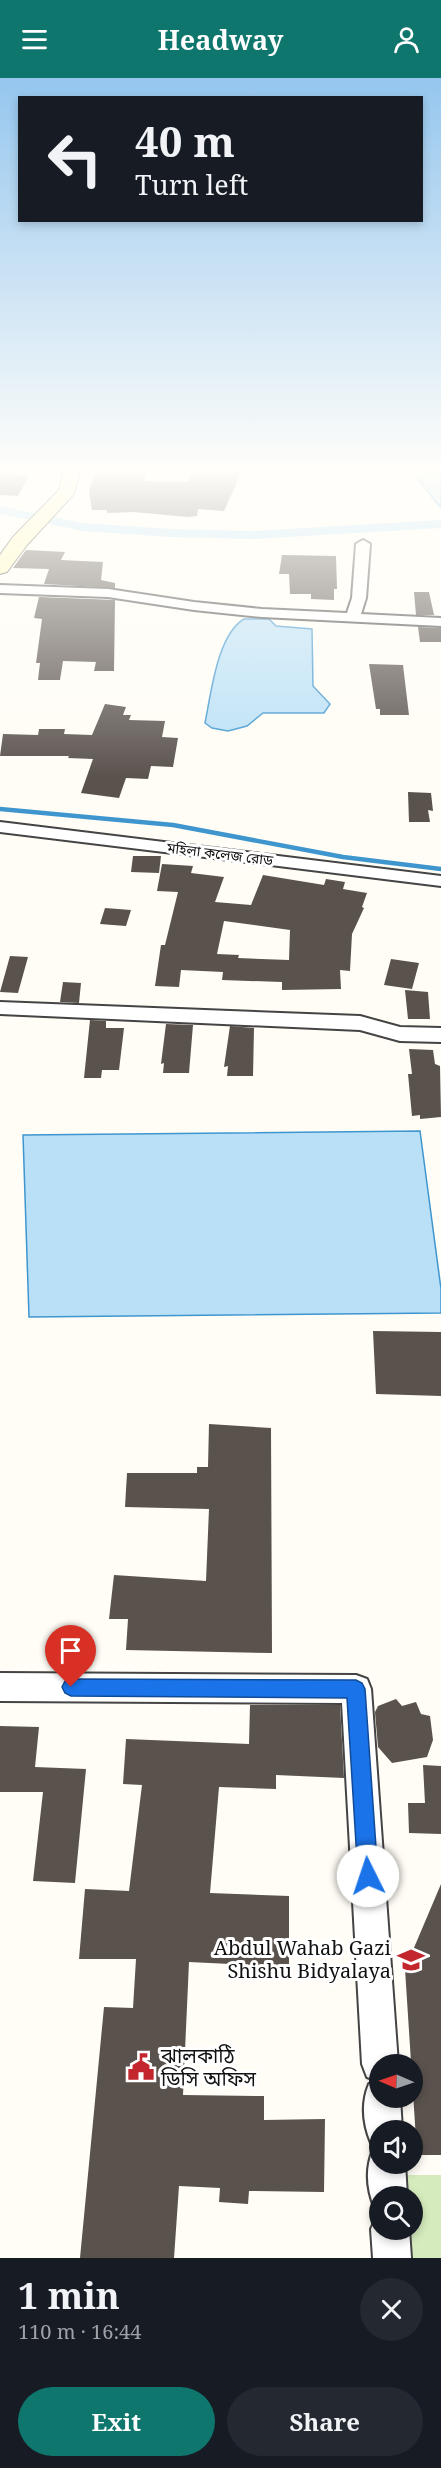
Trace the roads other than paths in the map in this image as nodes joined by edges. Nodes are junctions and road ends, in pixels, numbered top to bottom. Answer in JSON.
{"nodes":[{"id":1,"x":361,"y":575,"type":"edge"},
{"id":2,"x":0,"y":589,"type":"edge"},
{"id":3,"x":352,"y":619,"type":"junction"},
{"id":4,"x":441,"y":622,"type":"edge"},
{"id":5,"x":0,"y":827,"type":"edge"},
{"id":6,"x":441,"y":881,"type":"edge"},
{"id":7,"x":0,"y":1008,"type":"edge"},
{"id":8,"x":441,"y":1035,"type":"edge"},
{"id":9,"x":0,"y":1687,"type":"edge"},
{"id":10,"x":379,"y":2054,"type":"edge"},
{"id":11,"x":391,"y":2240,"type":"edge"},
{"id":12,"x":392,"y":2258,"type":"edge"}],
"edges":[{"from":1,"to":3,"type":"street"},
{"from":2,"to":3,"type":"street"},
{"from":3,"to":4,"type":"street"},
{"from":5,"to":6,"type":"street","name":"মহিলা কলেজ রোড"},
{"from":7,"to":8,"type":"street"},
{"from":9,"to":10,"type":"street"},
{"from":11,"to":12,"type":"street"}]}
